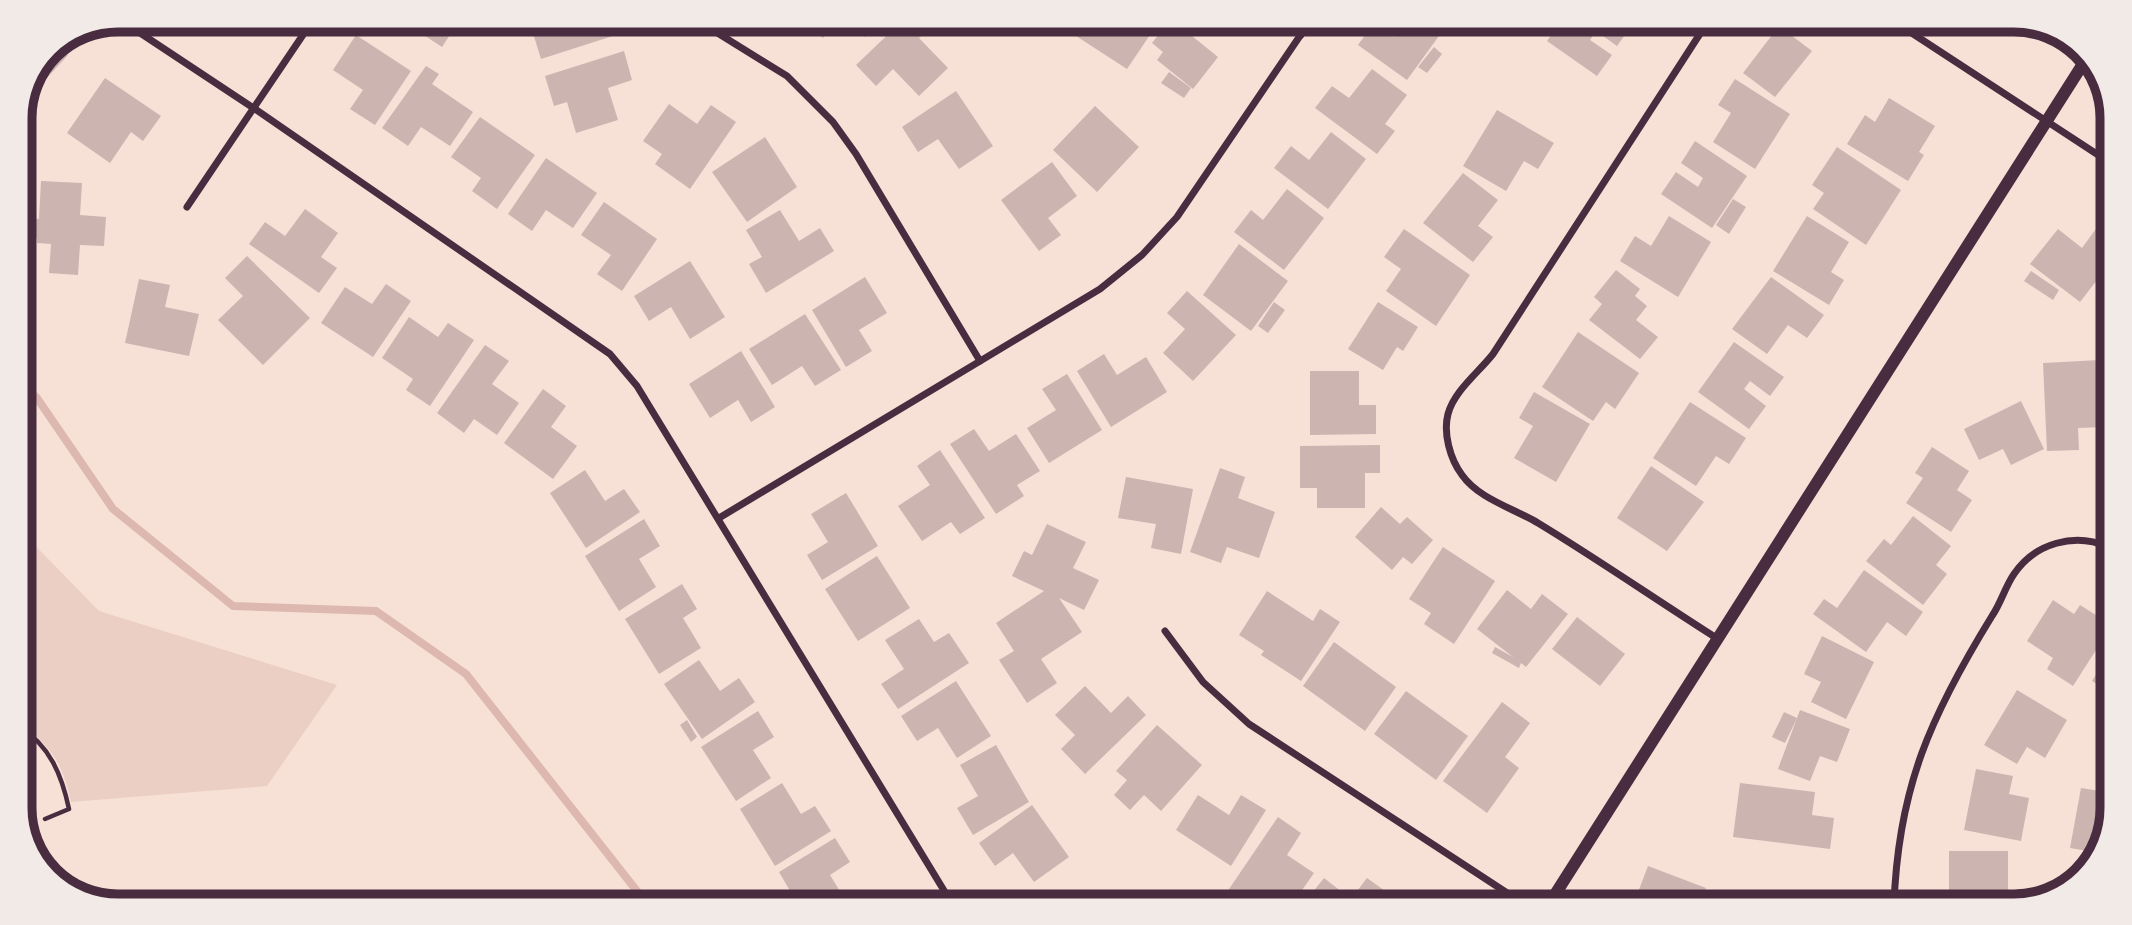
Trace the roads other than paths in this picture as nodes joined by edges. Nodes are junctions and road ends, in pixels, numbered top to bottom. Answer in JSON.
{"nodes":[{"id":1,"x":139,"y":32,"type":"edge"},
{"id":2,"x":305,"y":32,"type":"edge"},
{"id":3,"x":716,"y":32,"type":"edge"},
{"id":4,"x":1296,"y":32,"type":"edge"},
{"id":5,"x":1302,"y":32,"type":"edge"},
{"id":6,"x":1701,"y":32,"type":"edge"},
{"id":7,"x":1910,"y":32,"type":"edge"},
{"id":8,"x":1300,"y":35,"type":"junction"},
{"id":9,"x":2083,"y":65,"type":"edge"},
{"id":10,"x":255,"y":109,"type":"junction"},
{"id":11,"x":2046,"y":124,"type":"junction"},
{"id":12,"x":2100,"y":157,"type":"edge"},
{"id":13,"x":187,"y":207,"type":"dead end"},
{"id":14,"x":980,"y":361,"type":"junction"},
{"id":15,"x":719,"y":518,"type":"junction"},
{"id":16,"x":2100,"y":544,"type":"edge"},
{"id":17,"x":1165,"y":631,"type":"dead end"},
{"id":18,"x":1718,"y":639,"type":"junction"},
{"id":19,"x":946,"y":894,"type":"edge"},
{"id":20,"x":1509,"y":894,"type":"edge"},
{"id":21,"x":1555,"y":894,"type":"edge"},
{"id":22,"x":1895,"y":894,"type":"edge"}],
"edges":[{"from":1,"to":10,"type":"street"},
{"from":2,"to":10,"type":"street"},
{"from":3,"to":14,"type":"street"},
{"from":4,"to":8,"type":"street"},
{"from":5,"to":8,"type":"street"},
{"from":6,"to":18,"type":"street"},
{"from":7,"to":11,"type":"street"},
{"from":8,"to":14,"type":"street"},
{"from":9,"to":11,"type":"street"},
{"from":10,"to":13,"type":"street"},
{"from":10,"to":15,"type":"street"},
{"from":11,"to":12,"type":"street"},
{"from":11,"to":18,"type":"street"},
{"from":14,"to":15,"type":"street"},
{"from":15,"to":19,"type":"street"},
{"from":16,"to":22,"type":"street"},
{"from":17,"to":20,"type":"street"},
{"from":18,"to":21,"type":"street"}]}
